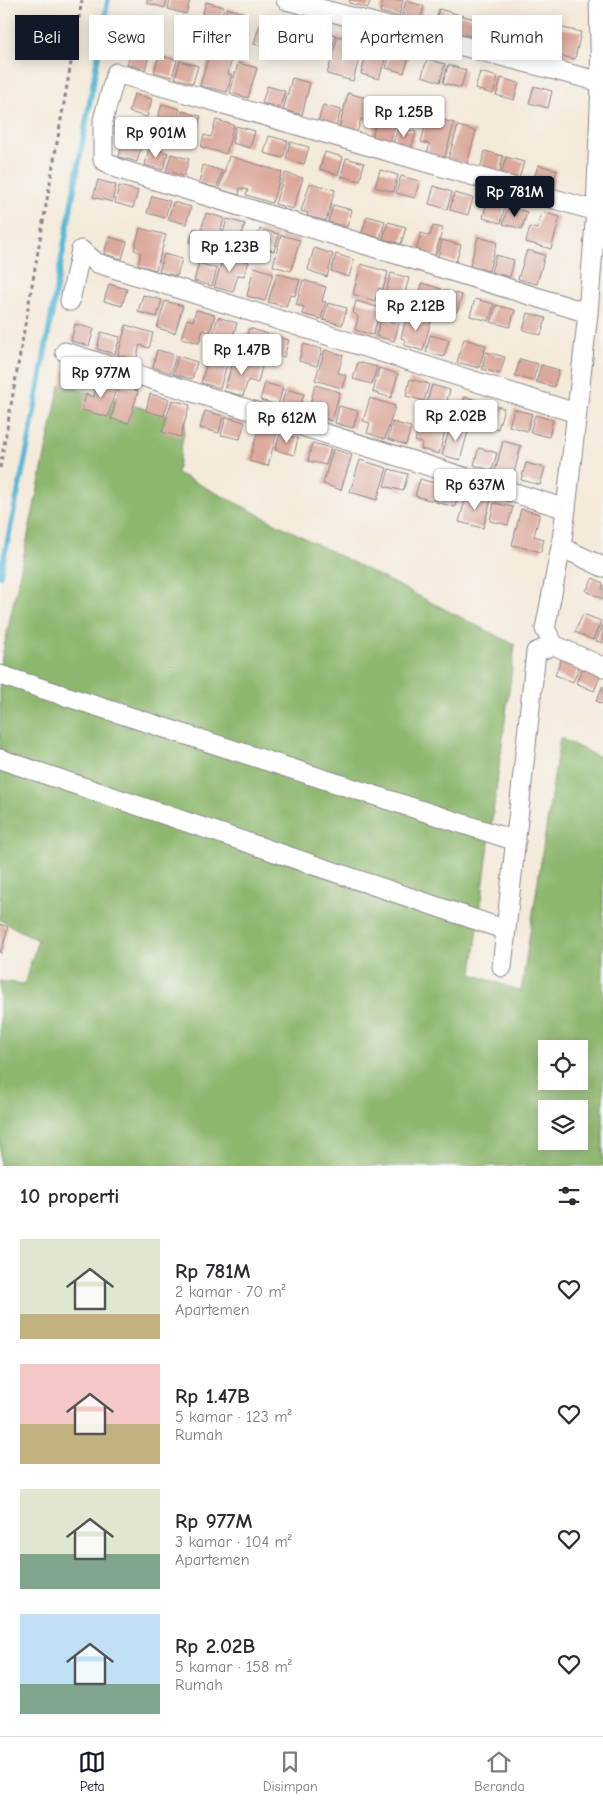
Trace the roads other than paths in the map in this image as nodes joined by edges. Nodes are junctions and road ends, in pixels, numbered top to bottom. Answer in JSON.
{"nodes":[{"id":1,"x":286,"y":0,"type":"edge"},
{"id":2,"x":599,"y":0,"type":"edge"},
{"id":3,"x":601,"y":82,"type":"junction"},
{"id":4,"x":596,"y":211,"type":"junction"},
{"id":5,"x":70,"y":301,"type":"dead end"},
{"id":6,"x":588,"y":313,"type":"junction"},
{"id":7,"x":65,"y":352,"type":"dead end"},
{"id":8,"x":576,"y":413,"type":"junction"},
{"id":9,"x":566,"y":508,"type":"junction"},
{"id":10,"x":561,"y":546,"type":"junction"},
{"id":11,"x":603,"y":567,"type":"edge"},
{"id":12,"x":554,"y":645,"type":"junction"},
{"id":13,"x":603,"y":667,"type":"edge"},
{"id":14,"x":0,"y":675,"type":"edge"},
{"id":15,"x":0,"y":759,"type":"edge"},
{"id":16,"x":516,"y":841,"type":"junction"},
{"id":17,"x":506,"y":930,"type":"junction"},
{"id":18,"x":502,"y":966,"type":"dead end"}],
"edges":[{"from":1,"to":3,"type":"street"},
{"from":2,"to":3,"type":"street"},
{"from":3,"to":4,"type":"street"},
{"from":4,"to":6,"type":"street"},
{"from":4,"to":6,"type":"street"},
{"from":5,"to":8,"type":"street"},
{"from":6,"to":8,"type":"street"},
{"from":7,"to":9,"type":"street"},
{"from":8,"to":9,"type":"street"},
{"from":9,"to":10,"type":"street"},
{"from":10,"to":11,"type":"street"},
{"from":10,"to":12,"type":"street"},
{"from":12,"to":13,"type":"street"},
{"from":12,"to":16,"type":"street"},
{"from":14,"to":16,"type":"street"},
{"from":15,"to":17,"type":"street"},
{"from":16,"to":17,"type":"street"},
{"from":17,"to":18,"type":"street"}]}
